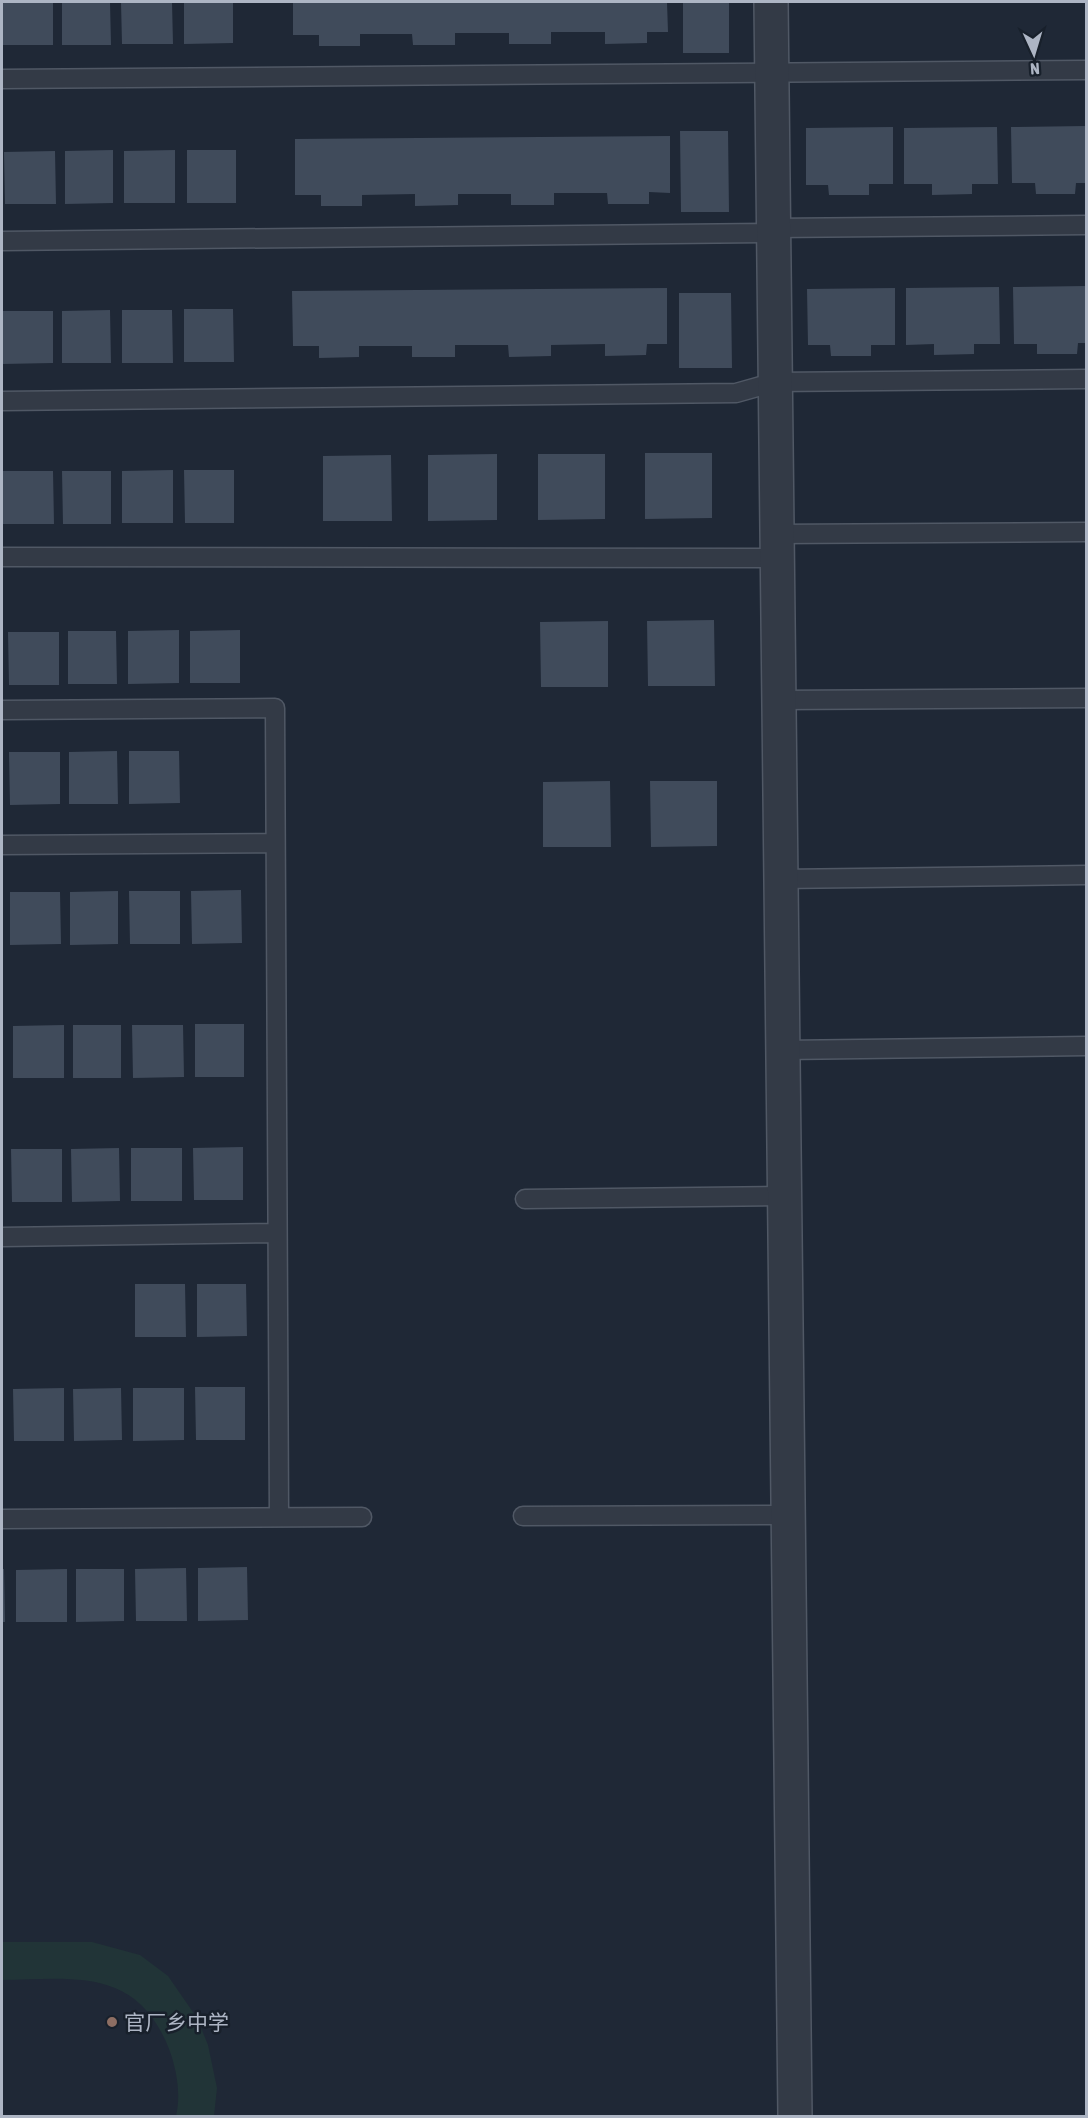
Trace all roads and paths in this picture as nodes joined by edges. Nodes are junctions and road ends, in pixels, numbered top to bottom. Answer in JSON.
{"nodes":[{"id":1,"x":771,"y":2,"type":"edge"},
{"id":2,"x":1086,"y":70,"type":"edge"},
{"id":3,"x":772,"y":73,"type":"junction"},
{"id":4,"x":2,"y":79,"type":"edge"},
{"id":5,"x":1086,"y":225,"type":"edge"},
{"id":6,"x":773,"y":230,"type":"junction"},
{"id":7,"x":2,"y":241,"type":"edge"},
{"id":8,"x":1086,"y":379,"type":"edge"},
{"id":9,"x":775,"y":382,"type":"junction"},
{"id":10,"x":2,"y":401,"type":"edge"},
{"id":11,"x":1086,"y":532,"type":"edge"},
{"id":12,"x":777,"y":546,"type":"junction"},
{"id":13,"x":2,"y":557,"type":"edge"},
{"id":14,"x":1086,"y":698,"type":"edge"},
{"id":15,"x":779,"y":700,"type":"junction"},
{"id":16,"x":2,"y":710,"type":"edge"},
{"id":17,"x":275,"y":843,"type":"junction"},
{"id":18,"x":2,"y":845,"type":"edge"},
{"id":19,"x":1086,"y":875,"type":"edge"},
{"id":20,"x":780,"y":879,"type":"junction"},
{"id":21,"x":1086,"y":1046,"type":"edge"},
{"id":22,"x":783,"y":1050,"type":"junction"},
{"id":23,"x":784,"y":1196,"type":"junction"},
{"id":24,"x":525,"y":1199,"type":"dead end"},
{"id":25,"x":277,"y":1233,"type":"junction"},
{"id":26,"x":2,"y":1237,"type":"edge"},
{"id":27,"x":788,"y":1515,"type":"junction"},
{"id":28,"x":523,"y":1516,"type":"dead end"},
{"id":29,"x":279,"y":1517,"type":"junction"},
{"id":30,"x":362,"y":1517,"type":"dead end"},
{"id":31,"x":2,"y":1519,"type":"edge"},
{"id":32,"x":795,"y":2116,"type":"edge"}],
"edges":[{"from":1,"to":3,"type":"street"},
{"from":2,"to":3,"type":"lane"},
{"from":3,"to":4,"type":"lane"},
{"from":3,"to":6,"type":"street"},
{"from":5,"to":6,"type":"lane"},
{"from":6,"to":7,"type":"lane"},
{"from":6,"to":9,"type":"street"},
{"from":8,"to":9,"type":"lane"},
{"from":9,"to":10,"type":"lane"},
{"from":9,"to":12,"type":"street"},
{"from":11,"to":12,"type":"lane"},
{"from":12,"to":13,"type":"lane"},
{"from":12,"to":15,"type":"street"},
{"from":14,"to":15,"type":"lane"},
{"from":15,"to":20,"type":"street"},
{"from":16,"to":17,"type":"lane"},
{"from":17,"to":18,"type":"lane"},
{"from":17,"to":25,"type":"lane"},
{"from":19,"to":20,"type":"lane"},
{"from":20,"to":22,"type":"street"},
{"from":21,"to":22,"type":"lane"},
{"from":22,"to":23,"type":"street"},
{"from":23,"to":24,"type":"lane"},
{"from":23,"to":27,"type":"street"},
{"from":25,"to":26,"type":"lane"},
{"from":25,"to":29,"type":"lane"},
{"from":27,"to":28,"type":"lane"},
{"from":27,"to":32,"type":"street"},
{"from":29,"to":30,"type":"lane"},
{"from":29,"to":31,"type":"lane"}]}
